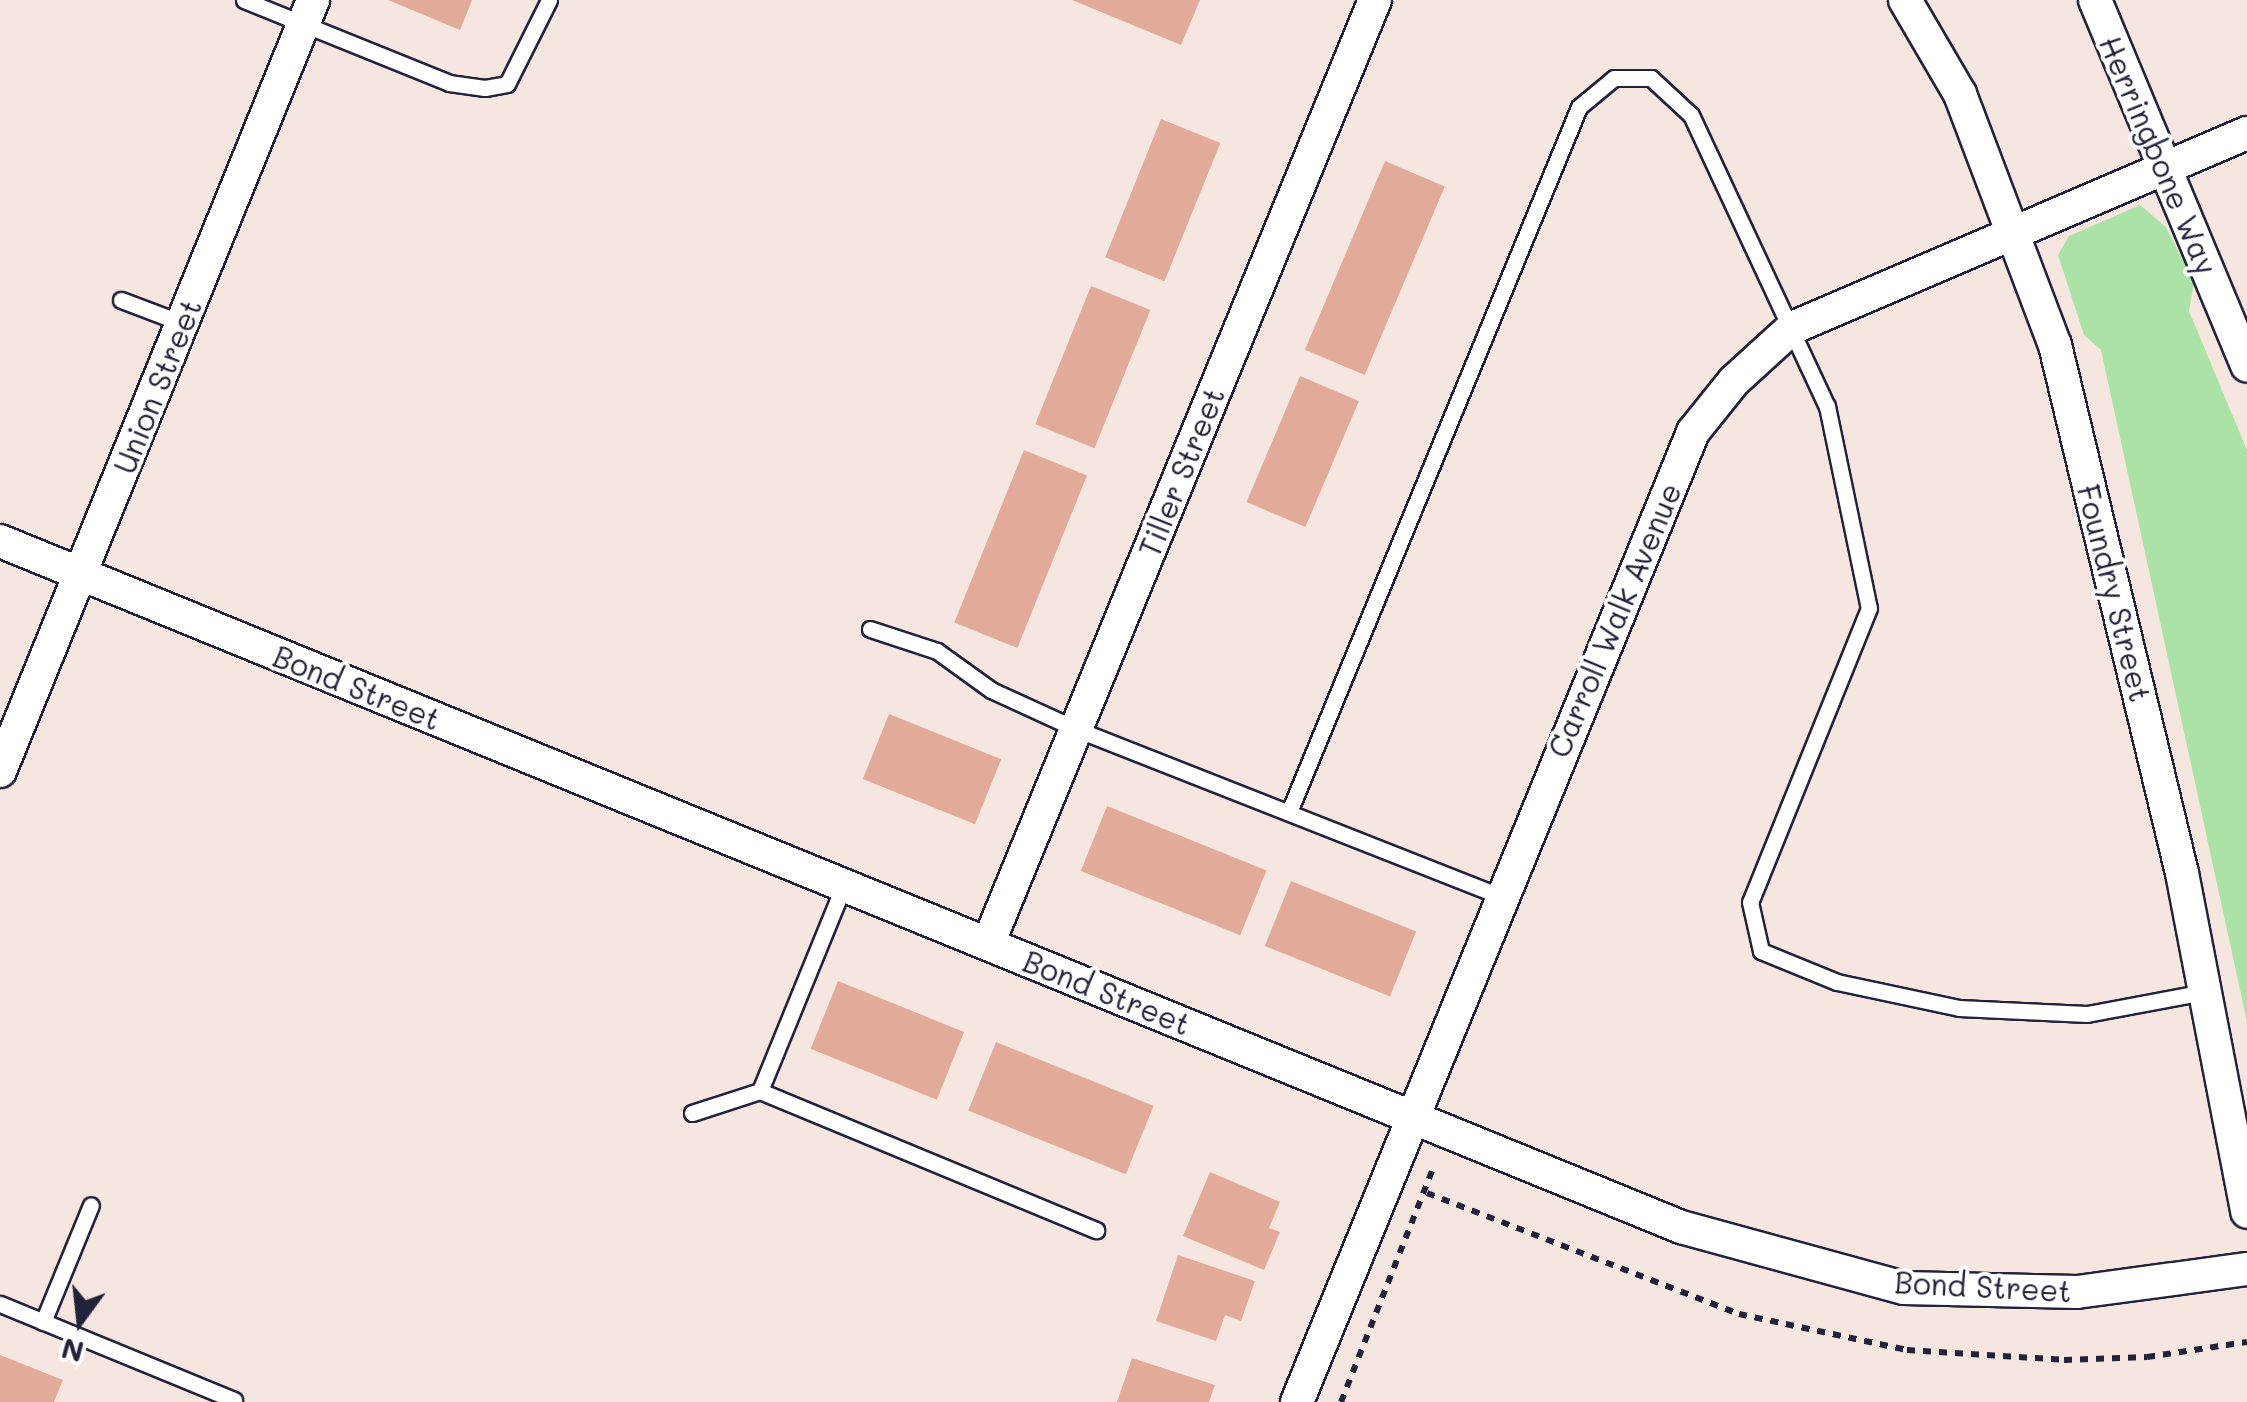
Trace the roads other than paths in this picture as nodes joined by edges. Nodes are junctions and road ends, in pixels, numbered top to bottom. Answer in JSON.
{"nodes":[{"id":1,"x":244,"y":0,"type":"edge"},
{"id":2,"x":549,"y":0,"type":"edge"},
{"id":3,"x":1374,"y":0,"type":"edge"},
{"id":4,"x":1905,"y":0,"type":"edge"},
{"id":5,"x":2095,"y":0,"type":"edge"},
{"id":6,"x":308,"y":12,"type":"edge"},
{"id":7,"x":2247,"y":132,"type":"edge"},
{"id":8,"x":2164,"y":169,"type":"junction"},
{"id":9,"x":2016,"y":234,"type":"junction"},
{"id":10,"x":121,"y":300,"type":"dead end"},
{"id":11,"x":182,"y":323,"type":"junction"},
{"id":12,"x":1792,"y":328,"type":"junction"},
{"id":13,"x":2247,"y":366,"type":"edge"},
{"id":14,"x":0,"y":541,"type":"edge"},
{"id":15,"x":80,"y":574,"type":"junction"},
{"id":16,"x":870,"y":629,"type":"dead end"},
{"id":17,"x":1076,"y":728,"type":"junction"},
{"id":18,"x":0,"y":772,"type":"edge"},
{"id":19,"x":1289,"y":812,"type":"junction"},
{"id":20,"x":844,"y":884,"type":"junction"},
{"id":21,"x":1500,"y":896,"type":"junction"},
{"id":22,"x":988,"y":944,"type":"junction"},
{"id":23,"x":2205,"y":992,"type":"junction"},
{"id":24,"x":760,"y":1090,"type":"junction"},
{"id":25,"x":692,"y":1113,"type":"dead end"},
{"id":26,"x":1412,"y":1116,"type":"junction"},
{"id":27,"x":91,"y":1205,"type":"dead end"},
{"id":28,"x":2247,"y":1212,"type":"edge"},
{"id":29,"x":1096,"y":1230,"type":"dead end"},
{"id":30,"x":2247,"y":1269,"type":"edge"},
{"id":31,"x":0,"y":1304,"type":"edge"},
{"id":32,"x":43,"y":1322,"type":"junction"},
{"id":33,"x":234,"y":1400,"type":"edge"},
{"id":34,"x":1297,"y":1402,"type":"edge"}],
"edges":[{"from":1,"to":6,"type":"lane"},
{"from":2,"to":6,"type":"lane"},
{"from":3,"to":17,"type":"street","name":"Tiller Street"},
{"from":4,"to":9,"type":"street","name":"Foundry Street"},
{"from":5,"to":8,"type":"street","name":"Herringbone Way"},
{"from":6,"to":11,"type":"street","name":"Union Street"},
{"from":7,"to":8,"type":"street","name":"Carroll Walk Avenue"},
{"from":8,"to":9,"type":"street","name":"Carroll Walk Avenue"},
{"from":8,"to":13,"type":"street","name":"Herringbone Way"},
{"from":9,"to":12,"type":"street","name":"Carroll Walk Avenue"},
{"from":9,"to":23,"type":"street","name":"Foundry Street"},
{"from":10,"to":11,"type":"lane"},
{"from":11,"to":15,"type":"street","name":"Union Street"},
{"from":12,"to":19,"type":"lane"},
{"from":12,"to":21,"type":"street","name":"Carroll Walk Avenue"},
{"from":12,"to":23,"type":"lane"},
{"from":14,"to":15,"type":"street","name":"Bond Street"},
{"from":15,"to":18,"type":"street","name":"Union Street"},
{"from":15,"to":20,"type":"street","name":"Bond Street"},
{"from":16,"to":17,"type":"lane"},
{"from":17,"to":19,"type":"lane"},
{"from":17,"to":22,"type":"street","name":"Tiller Street"},
{"from":19,"to":21,"type":"lane"},
{"from":20,"to":22,"type":"street","name":"Bond Street"},
{"from":20,"to":24,"type":"lane"},
{"from":21,"to":26,"type":"street","name":"Carroll Walk Avenue"},
{"from":22,"to":26,"type":"street","name":"Bond Street"},
{"from":23,"to":28,"type":"street","name":"Foundry Street"},
{"from":24,"to":25,"type":"lane"},
{"from":24,"to":29,"type":"lane"},
{"from":26,"to":30,"type":"street","name":"Bond Street"},
{"from":26,"to":34,"type":"street","name":"Carroll Walk Avenue"},
{"from":27,"to":32,"type":"lane"},
{"from":31,"to":32,"type":"lane"},
{"from":32,"to":33,"type":"lane"}]}
